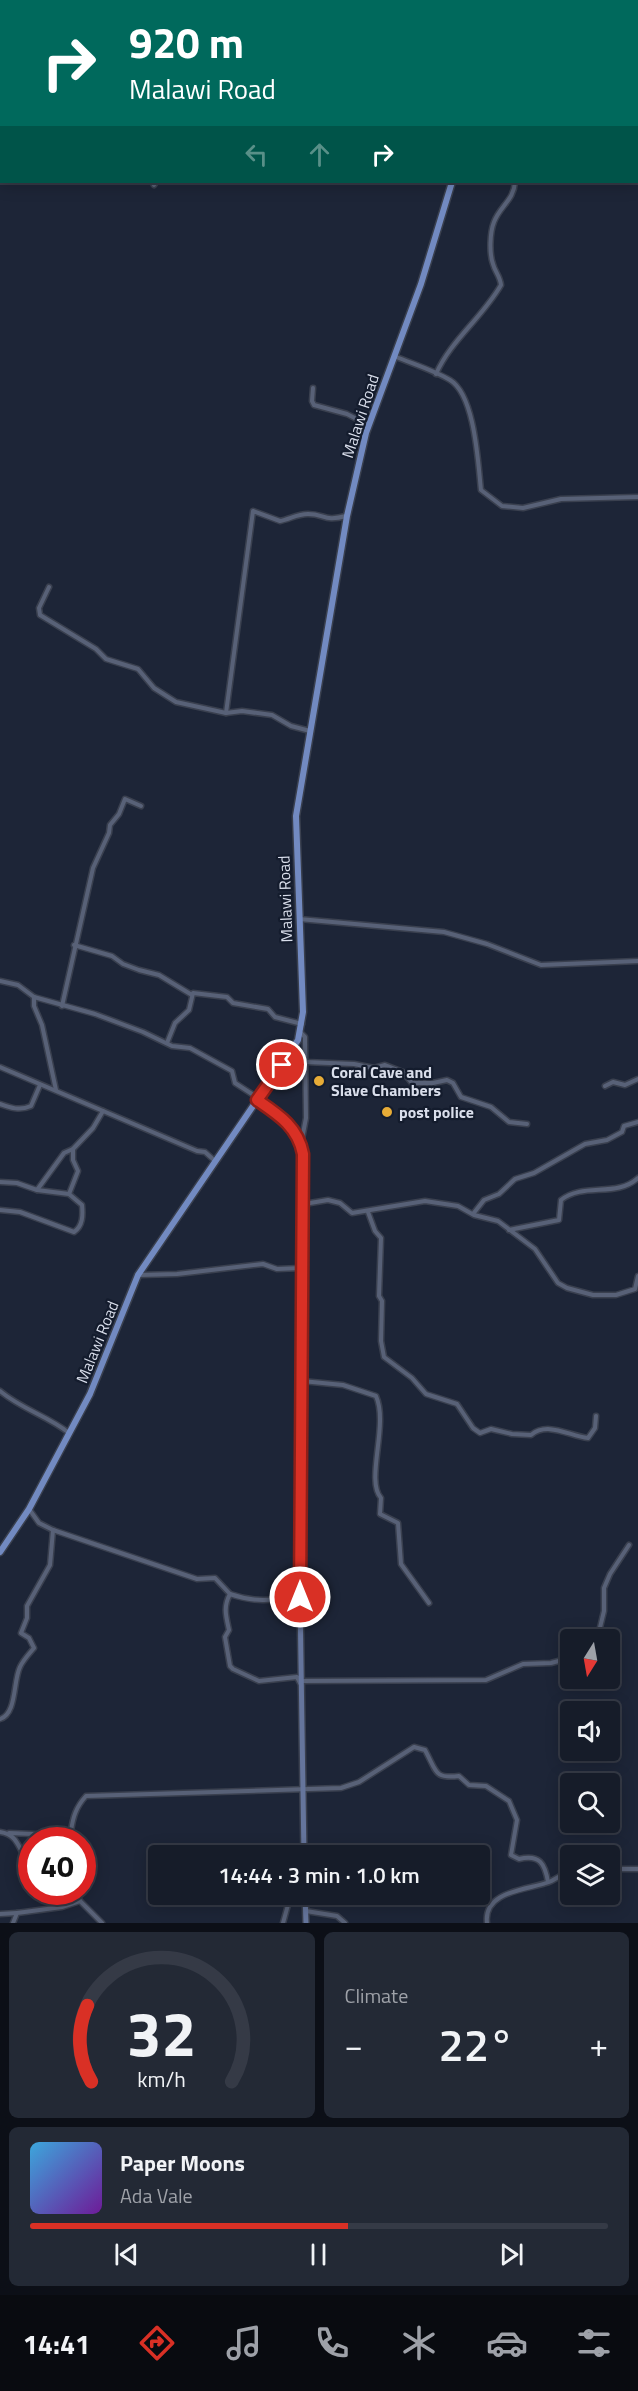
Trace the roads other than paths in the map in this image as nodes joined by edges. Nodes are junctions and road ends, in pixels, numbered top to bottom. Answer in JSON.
{"nodes":[{"id":1,"x":452,"y":183,"type":"edge"},
{"id":2,"x":515,"y":183,"type":"edge"},
{"id":3,"x":394,"y":356,"type":"junction"},
{"id":4,"x":436,"y":374,"type":"junction"},
{"id":5,"x":313,"y":388,"type":"dead end"},
{"id":6,"x":368,"y":426,"type":"junction"},
{"id":7,"x":638,"y":497,"type":"edge"},
{"id":8,"x":347,"y":516,"type":"junction"},
{"id":9,"x":49,"y":587,"type":"dead end"},
{"id":10,"x":226,"y":713,"type":"junction"},
{"id":11,"x":310,"y":731,"type":"junction"},
{"id":12,"x":141,"y":806,"type":"dead end"},
{"id":13,"x":299,"y":919,"type":"junction"},
{"id":14,"x":74,"y":945,"type":"junction"},
{"id":15,"x":638,"y":961,"type":"edge"},
{"id":16,"x":0,"y":981,"type":"edge"},
{"id":17,"x":192,"y":994,"type":"junction"},
{"id":18,"x":34,"y":997,"type":"junction"},
{"id":19,"x":62,"y":1006,"type":"junction"},
{"id":20,"x":302,"y":1024,"type":"junction"},
{"id":21,"x":300,"y":1032,"type":"junction"},
{"id":22,"x":167,"y":1043,"type":"junction"},
{"id":23,"x":305,"y":1062,"type":"junction"},
{"id":24,"x":0,"y":1067,"type":"edge"},
{"id":25,"x":638,"y":1079,"type":"edge"},
{"id":26,"x":40,"y":1085,"type":"junction"},
{"id":27,"x":605,"y":1086,"type":"dead end"},
{"id":28,"x":56,"y":1090,"type":"junction"},
{"id":29,"x":257,"y":1099,"type":"junction"},
{"id":30,"x":0,"y":1104,"type":"edge"},
{"id":31,"x":103,"y":1111,"type":"junction"},
{"id":32,"x":638,"y":1122,"type":"edge"},
{"id":33,"x":527,"y":1124,"type":"dead end"},
{"id":34,"x":301,"y":1144,"type":"junction"},
{"id":35,"x":73,"y":1149,"type":"junction"},
{"id":36,"x":215,"y":1161,"type":"junction"},
{"id":37,"x":638,"y":1178,"type":"edge"},
{"id":38,"x":0,"y":1182,"type":"edge"},
{"id":39,"x":37,"y":1190,"type":"junction"},
{"id":40,"x":69,"y":1194,"type":"junction"},
{"id":41,"x":304,"y":1204,"type":"junction"},
{"id":42,"x":0,"y":1210,"type":"edge"},
{"id":43,"x":368,"y":1212,"type":"junction"},
{"id":44,"x":473,"y":1214,"type":"junction"},
{"id":45,"x":508,"y":1230,"type":"junction"},
{"id":46,"x":302,"y":1268,"type":"junction"},
{"id":47,"x":138,"y":1275,"type":"junction"},
{"id":48,"x":638,"y":1276,"type":"edge"},
{"id":49,"x":302,"y":1381,"type":"junction"},
{"id":50,"x":0,"y":1391,"type":"edge"},
{"id":51,"x":596,"y":1416,"type":"dead end"},
{"id":52,"x":70,"y":1434,"type":"junction"},
{"id":53,"x":29,"y":1509,"type":"junction"},
{"id":54,"x":52,"y":1530,"type":"junction"},
{"id":55,"x":629,"y":1545,"type":"dead end"},
{"id":56,"x":0,"y":1552,"type":"edge"},
{"id":57,"x":230,"y":1594,"type":"junction"},
{"id":58,"x":300,"y":1597,"type":"junction"},
{"id":59,"x":429,"y":1602,"type":"dead end"},
{"id":60,"x":600,"y":1629,"type":"edge"},
{"id":61,"x":560,"y":1661,"type":"edge"},
{"id":62,"x":301,"y":1682,"type":"junction"},
{"id":63,"x":0,"y":1719,"type":"edge"},
{"id":64,"x":303,"y":1788,"type":"junction"},
{"id":65,"x":0,"y":1832,"type":"edge"},
{"id":66,"x":9,"y":1833,"type":"junction"},
{"id":67,"x":18,"y":1844,"type":"edge"},
{"id":68,"x":304,"y":1845,"type":"edge"},
{"id":69,"x":620,"y":1869,"type":"edge"},
{"id":70,"x":638,"y":1869,"type":"edge"},
{"id":71,"x":560,"y":1875,"type":"edge"},
{"id":72,"x":548,"y":1882,"type":"junction"},
{"id":73,"x":68,"y":1905,"type":"edge"},
{"id":74,"x":84,"y":1905,"type":"edge"},
{"id":75,"x":288,"y":1905,"type":"edge"},
{"id":76,"x":306,"y":1905,"type":"edge"},
{"id":77,"x":306,"y":1911,"type":"junction"},
{"id":78,"x":17,"y":1913,"type":"junction"},
{"id":79,"x":0,"y":1914,"type":"edge"},
{"id":80,"x":486,"y":1922,"type":"edge"},
{"id":81,"x":13,"y":1923,"type":"edge"},
{"id":82,"x":102,"y":1923,"type":"edge"},
{"id":83,"x":283,"y":1923,"type":"edge"},
{"id":84,"x":306,"y":1923,"type":"edge"},
{"id":85,"x":345,"y":1923,"type":"edge"}],
"edges":[{"from":1,"to":3,"type":"main road","name":"Malawi Road"},
{"from":2,"to":4,"type":"street"},
{"from":3,"to":4,"type":"street"},
{"from":3,"to":6,"type":"main road","name":"Malawi Road"},
{"from":4,"to":7,"type":"street"},
{"from":5,"to":6,"type":"street"},
{"from":6,"to":8,"type":"main road","name":"Malawi Road"},
{"from":8,"to":10,"type":"street"},
{"from":8,"to":11,"type":"main road","name":"Malawi Road"},
{"from":9,"to":10,"type":"street"},
{"from":10,"to":11,"type":"street"},
{"from":11,"to":13,"type":"main road","name":"Malawi Road"},
{"from":12,"to":14,"type":"street"},
{"from":13,"to":15,"type":"street"},
{"from":13,"to":20,"type":"main road","name":"Malawi Road"},
{"from":14,"to":17,"type":"street"},
{"from":14,"to":19,"type":"street"},
{"from":16,"to":18,"type":"street"},
{"from":17,"to":20,"type":"street"},
{"from":17,"to":22,"type":"street"},
{"from":18,"to":19,"type":"street"},
{"from":18,"to":28,"type":"street"},
{"from":19,"to":22,"type":"street"},
{"from":20,"to":21,"type":"main road","name":"Malawi Road"},
{"from":21,"to":23,"type":"street"},
{"from":21,"to":29,"type":"main road","name":"Malawi Road"},
{"from":22,"to":29,"type":"street"},
{"from":23,"to":33,"type":"street"},
{"from":23,"to":34,"type":"street"},
{"from":24,"to":26,"type":"street"},
{"from":25,"to":27,"type":"street"},
{"from":26,"to":28,"type":"street"},
{"from":26,"to":30,"type":"street"},
{"from":28,"to":31,"type":"street"},
{"from":29,"to":34,"type":"street"},
{"from":29,"to":36,"type":"main road","name":"Malawi Road"},
{"from":31,"to":35,"type":"street"},
{"from":31,"to":36,"type":"street"},
{"from":32,"to":44,"type":"street"},
{"from":34,"to":41,"type":"street"},
{"from":35,"to":39,"type":"street"},
{"from":35,"to":40,"type":"street"},
{"from":36,"to":47,"type":"main road","name":"Malawi Road"},
{"from":37,"to":45,"type":"street"},
{"from":38,"to":39,"type":"street"},
{"from":39,"to":40,"type":"street"},
{"from":40,"to":42,"type":"street"},
{"from":41,"to":43,"type":"street"},
{"from":41,"to":46,"type":"street"},
{"from":43,"to":44,"type":"street"},
{"from":43,"to":51,"type":"street"},
{"from":44,"to":45,"type":"street"},
{"from":45,"to":48,"type":"street"},
{"from":46,"to":47,"type":"street"},
{"from":46,"to":49,"type":"street"},
{"from":47,"to":52,"type":"main road","name":"Malawi Road"},
{"from":49,"to":58,"type":"street"},
{"from":49,"to":59,"type":"street"},
{"from":50,"to":52,"type":"street"},
{"from":52,"to":53,"type":"main road","name":"Malawi Road"},
{"from":53,"to":54,"type":"street"},
{"from":53,"to":56,"type":"main road","name":"Malawi Road"},
{"from":54,"to":57,"type":"street"},
{"from":54,"to":63,"type":"street"},
{"from":55,"to":60,"type":"street"},
{"from":57,"to":58,"type":"street"},
{"from":57,"to":62,"type":"street"},
{"from":58,"to":62,"type":"street"},
{"from":61,"to":62,"type":"street"},
{"from":62,"to":64,"type":"street"},
{"from":64,"to":66,"type":"street"},
{"from":64,"to":68,"type":"street"},
{"from":64,"to":72,"type":"street"},
{"from":65,"to":66,"type":"street"},
{"from":66,"to":67,"type":"street"},
{"from":69,"to":70,"type":"street"},
{"from":71,"to":72,"type":"street"},
{"from":72,"to":80,"type":"street"},
{"from":73,"to":78,"type":"street"},
{"from":74,"to":82,"type":"street"},
{"from":75,"to":83,"type":"street"},
{"from":76,"to":77,"type":"street"},
{"from":77,"to":84,"type":"street"},
{"from":77,"to":85,"type":"street"},
{"from":78,"to":79,"type":"street"},
{"from":78,"to":81,"type":"street"}]}
